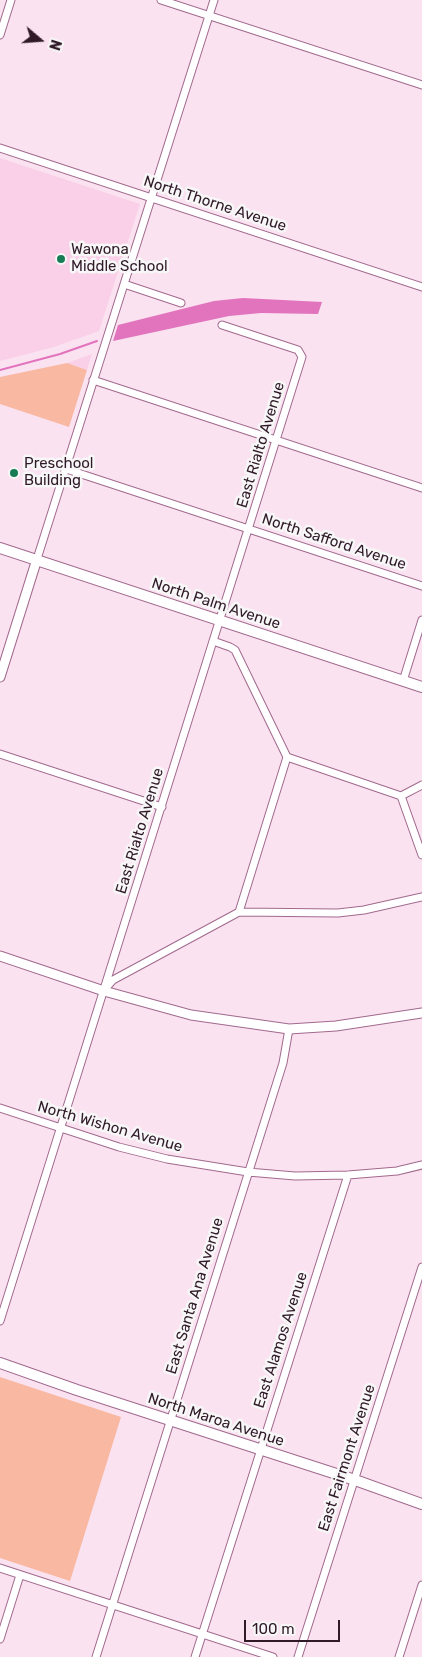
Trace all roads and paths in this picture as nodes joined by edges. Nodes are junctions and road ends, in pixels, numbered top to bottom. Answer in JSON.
{"nodes":[{"id":1,"x":11,"y":0,"type":"edge"},
{"id":2,"x":161,"y":0,"type":"edge"},
{"id":3,"x":214,"y":0,"type":"edge"},
{"id":4,"x":209,"y":16,"type":"junction"},
{"id":5,"x":0,"y":35,"type":"edge"},
{"id":6,"x":422,"y":85,"type":"edge"},
{"id":7,"x":0,"y":148,"type":"edge"},
{"id":8,"x":152,"y":198,"type":"junction"},
{"id":9,"x":124,"y":284,"type":"junction"},
{"id":10,"x":422,"y":287,"type":"edge"},
{"id":11,"x":181,"y":303,"type":"dead end"},
{"id":12,"x":222,"y":325,"type":"dead end"},
{"id":13,"x":93,"y":380,"type":"junction"},
{"id":14,"x":278,"y":440,"type":"junction"},
{"id":15,"x":66,"y":469,"type":"junction"},
{"id":16,"x":422,"y":488,"type":"edge"},
{"id":17,"x":249,"y":529,"type":"junction"},
{"id":18,"x":0,"y":548,"type":"edge"},
{"id":19,"x":37,"y":559,"type":"junction"},
{"id":20,"x":422,"y":586,"type":"edge"},
{"id":21,"x":422,"y":620,"type":"edge"},
{"id":22,"x":219,"y":621,"type":"junction"},
{"id":23,"x":212,"y":641,"type":"junction"},
{"id":24,"x":0,"y":678,"type":"edge"},
{"id":25,"x":402,"y":681,"type":"junction"},
{"id":26,"x":422,"y":687,"type":"edge"},
{"id":27,"x":0,"y":754,"type":"edge"},
{"id":28,"x":288,"y":757,"type":"junction"},
{"id":29,"x":422,"y":785,"type":"edge"},
{"id":30,"x":401,"y":796,"type":"junction"},
{"id":31,"x":162,"y":808,"type":"junction"},
{"id":32,"x":422,"y":855,"type":"edge"},
{"id":33,"x":422,"y":898,"type":"edge"},
{"id":34,"x":238,"y":912,"type":"junction"},
{"id":35,"x":0,"y":956,"type":"edge"},
{"id":36,"x":104,"y":991,"type":"junction"},
{"id":37,"x":422,"y":1013,"type":"edge"},
{"id":38,"x":289,"y":1029,"type":"junction"},
{"id":39,"x":0,"y":1108,"type":"edge"},
{"id":40,"x":60,"y":1128,"type":"junction"},
{"id":41,"x":422,"y":1165,"type":"edge"},
{"id":42,"x":248,"y":1172,"type":"junction"},
{"id":43,"x":348,"y":1175,"type":"junction"},
{"id":44,"x":422,"y":1267,"type":"edge"},
{"id":45,"x":0,"y":1321,"type":"edge"},
{"id":46,"x":0,"y":1363,"type":"edge"},
{"id":47,"x":171,"y":1420,"type":"junction"},
{"id":48,"x":260,"y":1451,"type":"junction"},
{"id":49,"x":355,"y":1480,"type":"junction"},
{"id":50,"x":422,"y":1504,"type":"edge"},
{"id":51,"x":0,"y":1568,"type":"edge"},
{"id":52,"x":20,"y":1575,"type":"junction"},
{"id":53,"x":422,"y":1585,"type":"edge"},
{"id":54,"x":112,"y":1605,"type":"junction"},
{"id":55,"x":203,"y":1634,"type":"junction"},
{"id":56,"x":0,"y":1639,"type":"edge"},
{"id":57,"x":96,"y":1657,"type":"edge"},
{"id":58,"x":195,"y":1657,"type":"edge"},
{"id":59,"x":273,"y":1657,"type":"edge"},
{"id":60,"x":298,"y":1657,"type":"edge"},
{"id":61,"x":399,"y":1657,"type":"edge"}],
"edges":[{"from":1,"to":5,"type":"street"},
{"from":2,"to":4,"type":"street"},
{"from":3,"to":4,"type":"street"},
{"from":4,"to":6,"type":"street"},
{"from":4,"to":8,"type":"street"},
{"from":7,"to":8,"type":"street","name":"North Thorne Avenue"},
{"from":8,"to":9,"type":"street"},
{"from":8,"to":10,"type":"street","name":"North Thorne Avenue"},
{"from":9,"to":11,"type":"street"},
{"from":9,"to":13,"type":"street"},
{"from":12,"to":14,"type":"street","name":"East Rialto Avenue"},
{"from":13,"to":14,"type":"street"},
{"from":13,"to":15,"type":"street"},
{"from":14,"to":16,"type":"street"},
{"from":14,"to":17,"type":"street","name":"East Rialto Avenue"},
{"from":15,"to":17,"type":"street","name":"North Safford Avenue"},
{"from":15,"to":19,"type":"street"},
{"from":17,"to":20,"type":"street","name":"North Safford Avenue"},
{"from":17,"to":22,"type":"street","name":"East Rialto Avenue"},
{"from":18,"to":19,"type":"main road","name":"North Palm Avenue"},
{"from":19,"to":22,"type":"main road","name":"North Palm Avenue"},
{"from":19,"to":24,"type":"street"},
{"from":21,"to":25,"type":"street"},
{"from":22,"to":23,"type":"street","name":"East Rialto Avenue"},
{"from":22,"to":25,"type":"main road","name":"North Palm Avenue"},
{"from":23,"to":28,"type":"street"},
{"from":23,"to":31,"type":"street","name":"East Rialto Avenue"},
{"from":25,"to":26,"type":"main road","name":"North Palm Avenue"},
{"from":27,"to":31,"type":"street"},
{"from":28,"to":30,"type":"street"},
{"from":28,"to":34,"type":"street"},
{"from":29,"to":30,"type":"street"},
{"from":30,"to":32,"type":"street"},
{"from":31,"to":36,"type":"street","name":"East Rialto Avenue"},
{"from":33,"to":34,"type":"street"},
{"from":34,"to":36,"type":"street"},
{"from":35,"to":36,"type":"street"},
{"from":36,"to":38,"type":"street"},
{"from":36,"to":40,"type":"street","name":"East Rialto Avenue"},
{"from":37,"to":38,"type":"street"},
{"from":38,"to":42,"type":"street","name":"East Santa Ana Avenue"},
{"from":39,"to":40,"type":"street","name":"North Wishon Avenue"},
{"from":40,"to":42,"type":"street","name":"North Wishon Avenue"},
{"from":40,"to":45,"type":"street","name":"East Rialto Avenue"},
{"from":41,"to":43,"type":"street","name":"North Wishon Avenue"},
{"from":42,"to":43,"type":"street","name":"North Wishon Avenue"},
{"from":42,"to":47,"type":"street","name":"East Santa Ana Avenue"},
{"from":43,"to":48,"type":"street","name":"East Alamos Avenue"},
{"from":44,"to":49,"type":"street","name":"East Fairmont Avenue"},
{"from":46,"to":47,"type":"main road","name":"North Maroa Avenue"},
{"from":47,"to":48,"type":"main road","name":"North Maroa Avenue"},
{"from":47,"to":54,"type":"street","name":"East Santa Ana Avenue"},
{"from":48,"to":49,"type":"main road","name":"North Maroa Avenue"},
{"from":48,"to":55,"type":"street","name":"East Alamos Avenue"},
{"from":49,"to":50,"type":"main road","name":"North Maroa Avenue"},
{"from":49,"to":60,"type":"street","name":"East Fairmont Avenue"},
{"from":51,"to":52,"type":"street"},
{"from":52,"to":54,"type":"street"},
{"from":52,"to":56,"type":"street"},
{"from":53,"to":61,"type":"street"},
{"from":54,"to":55,"type":"street"},
{"from":54,"to":57,"type":"street","name":"East Santa Ana Avenue"},
{"from":55,"to":58,"type":"street","name":"East Alamos Avenue"},
{"from":55,"to":59,"type":"street"}]}
